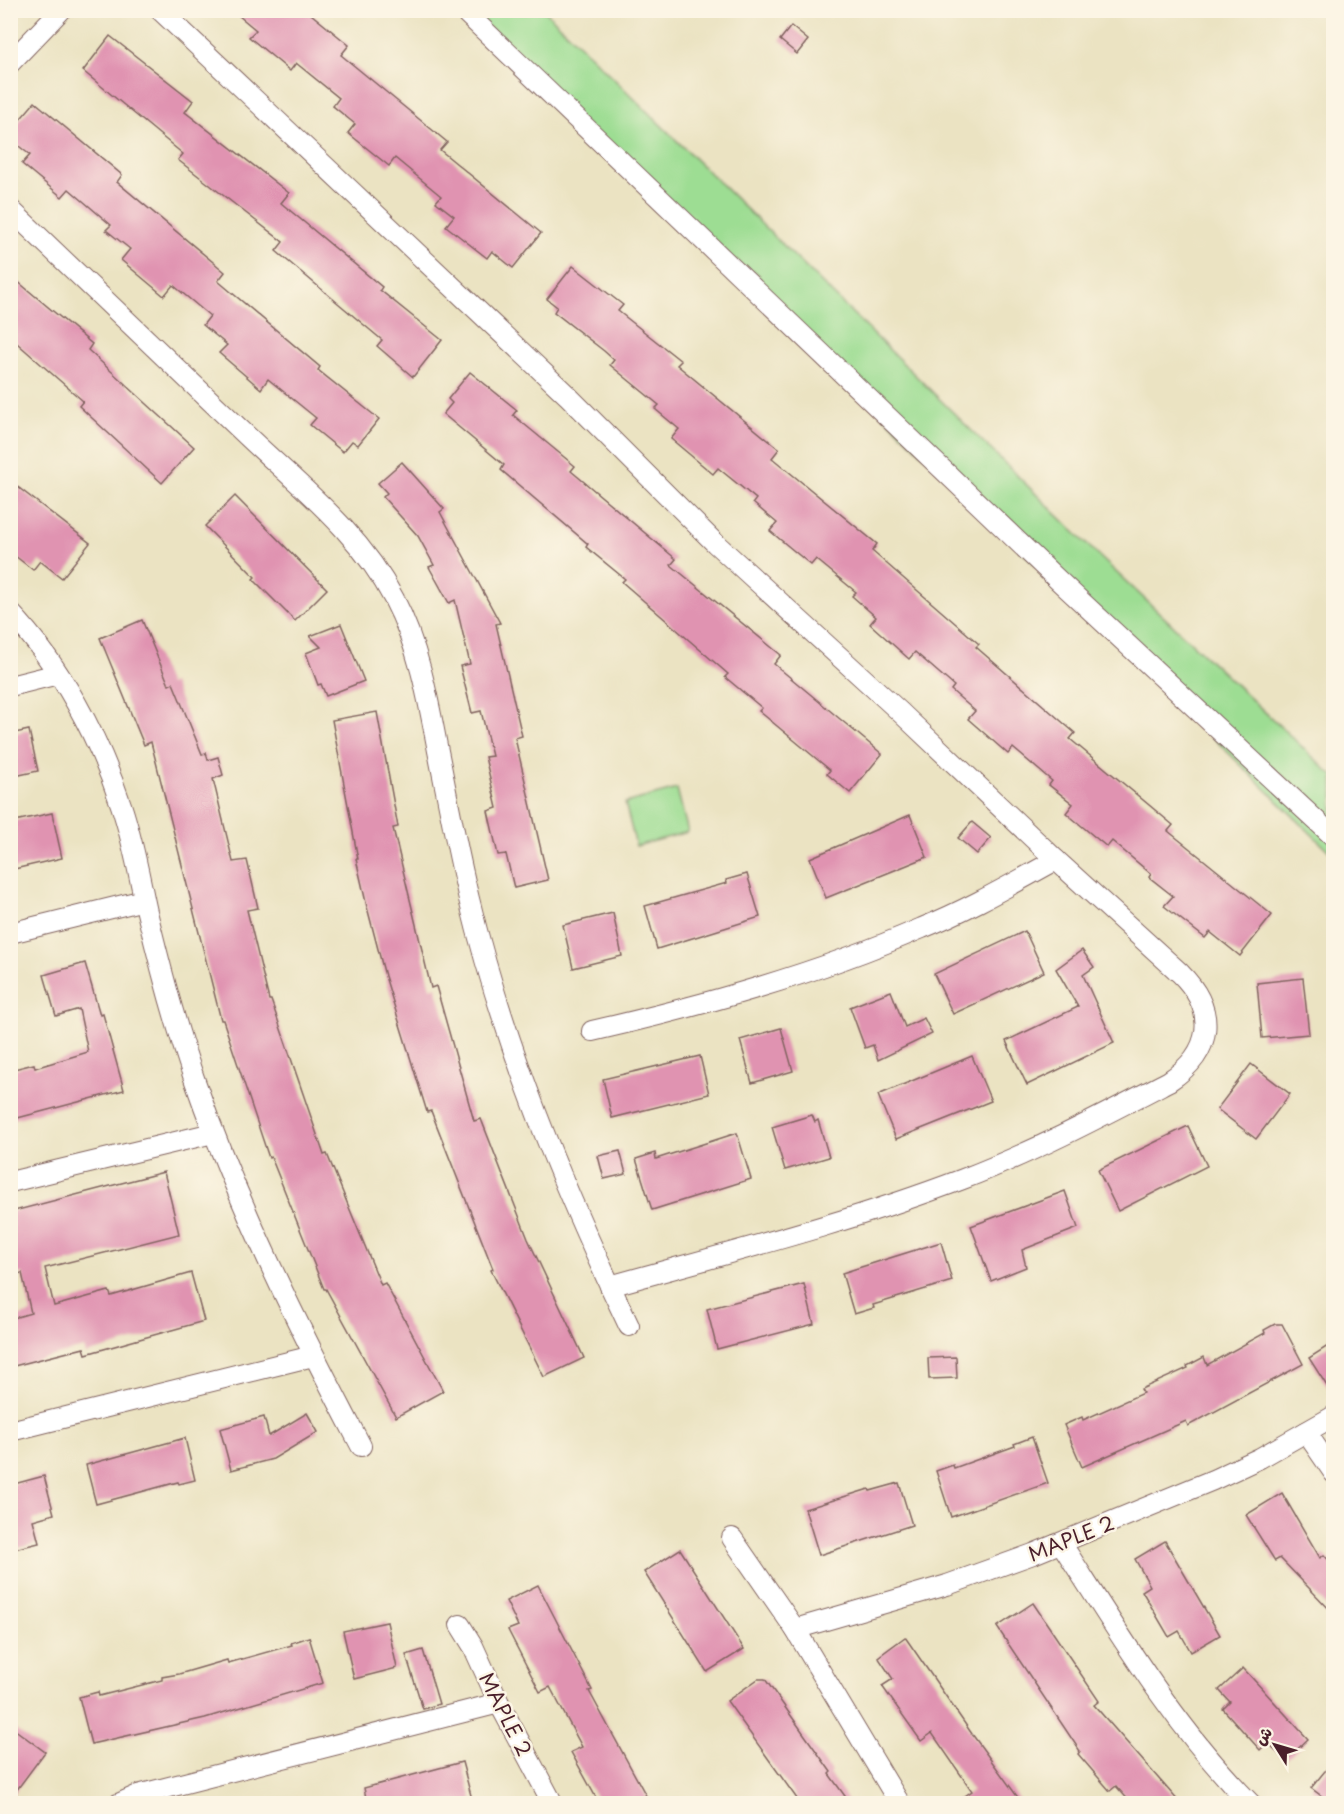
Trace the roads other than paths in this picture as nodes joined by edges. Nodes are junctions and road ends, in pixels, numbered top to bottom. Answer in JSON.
{"nodes":[{"id":1,"x":61,"y":10,"type":"edge"},
{"id":2,"x":160,"y":10,"type":"edge"},
{"id":3,"x":463,"y":10,"type":"edge"},
{"id":4,"x":10,"y":63,"type":"edge"},
{"id":5,"x":10,"y":209,"type":"edge"},
{"id":6,"x":10,"y":612,"type":"edge"},
{"id":7,"x":58,"y":674,"type":"junction"},
{"id":8,"x":10,"y":686,"type":"edge"},
{"id":9,"x":1334,"y":837,"type":"edge"},
{"id":10,"x":1056,"y":860,"type":"junction"},
{"id":11,"x":144,"y":900,"type":"junction"},
{"id":12,"x":10,"y":933,"type":"edge"},
{"id":13,"x":592,"y":1031,"type":"dead end"},
{"id":14,"x":213,"y":1133,"type":"junction"},
{"id":15,"x":10,"y":1182,"type":"edge"},
{"id":16,"x":609,"y":1286,"type":"junction"},
{"id":17,"x":629,"y":1326,"type":"dead end"},
{"id":18,"x":313,"y":1356,"type":"junction"},
{"id":19,"x":1334,"y":1416,"type":"edge"},
{"id":20,"x":10,"y":1431,"type":"edge"},
{"id":21,"x":1306,"y":1432,"type":"junction"},
{"id":22,"x":362,"y":1446,"type":"dead end"},
{"id":23,"x":1334,"y":1473,"type":"edge"},
{"id":24,"x":732,"y":1538,"type":"dead end"},
{"id":25,"x":1061,"y":1543,"type":"junction"},
{"id":26,"x":460,"y":1625,"type":"dead end"},
{"id":27,"x":795,"y":1629,"type":"junction"},
{"id":28,"x":500,"y":1703,"type":"junction"},
{"id":29,"x":117,"y":1803,"type":"edge"},
{"id":30,"x":553,"y":1803,"type":"edge"},
{"id":31,"x":900,"y":1803,"type":"edge"},
{"id":32,"x":1251,"y":1803,"type":"edge"}],
"edges":[{"from":1,"to":4,"type":"street"},
{"from":2,"to":10,"type":"street"},
{"from":3,"to":9,"type":"street"},
{"from":5,"to":16,"type":"street"},
{"from":6,"to":7,"type":"street"},
{"from":7,"to":8,"type":"street"},
{"from":7,"to":11,"type":"street"},
{"from":10,"to":13,"type":"street"},
{"from":10,"to":16,"type":"street"},
{"from":11,"to":12,"type":"street"},
{"from":11,"to":14,"type":"street"},
{"from":14,"to":15,"type":"street"},
{"from":14,"to":18,"type":"street"},
{"from":16,"to":17,"type":"street"},
{"from":18,"to":20,"type":"street"},
{"from":18,"to":22,"type":"street"},
{"from":19,"to":21,"type":"street","name":"MAPLE 2"},
{"from":21,"to":23,"type":"street"},
{"from":21,"to":25,"type":"street","name":"MAPLE 2"},
{"from":24,"to":27,"type":"street"},
{"from":25,"to":27,"type":"street","name":"MAPLE 2"},
{"from":25,"to":32,"type":"street"},
{"from":26,"to":28,"type":"street","name":"MAPLE 2"},
{"from":27,"to":31,"type":"street"},
{"from":28,"to":29,"type":"street"},
{"from":28,"to":30,"type":"street","name":"MAPLE 2"}]}
